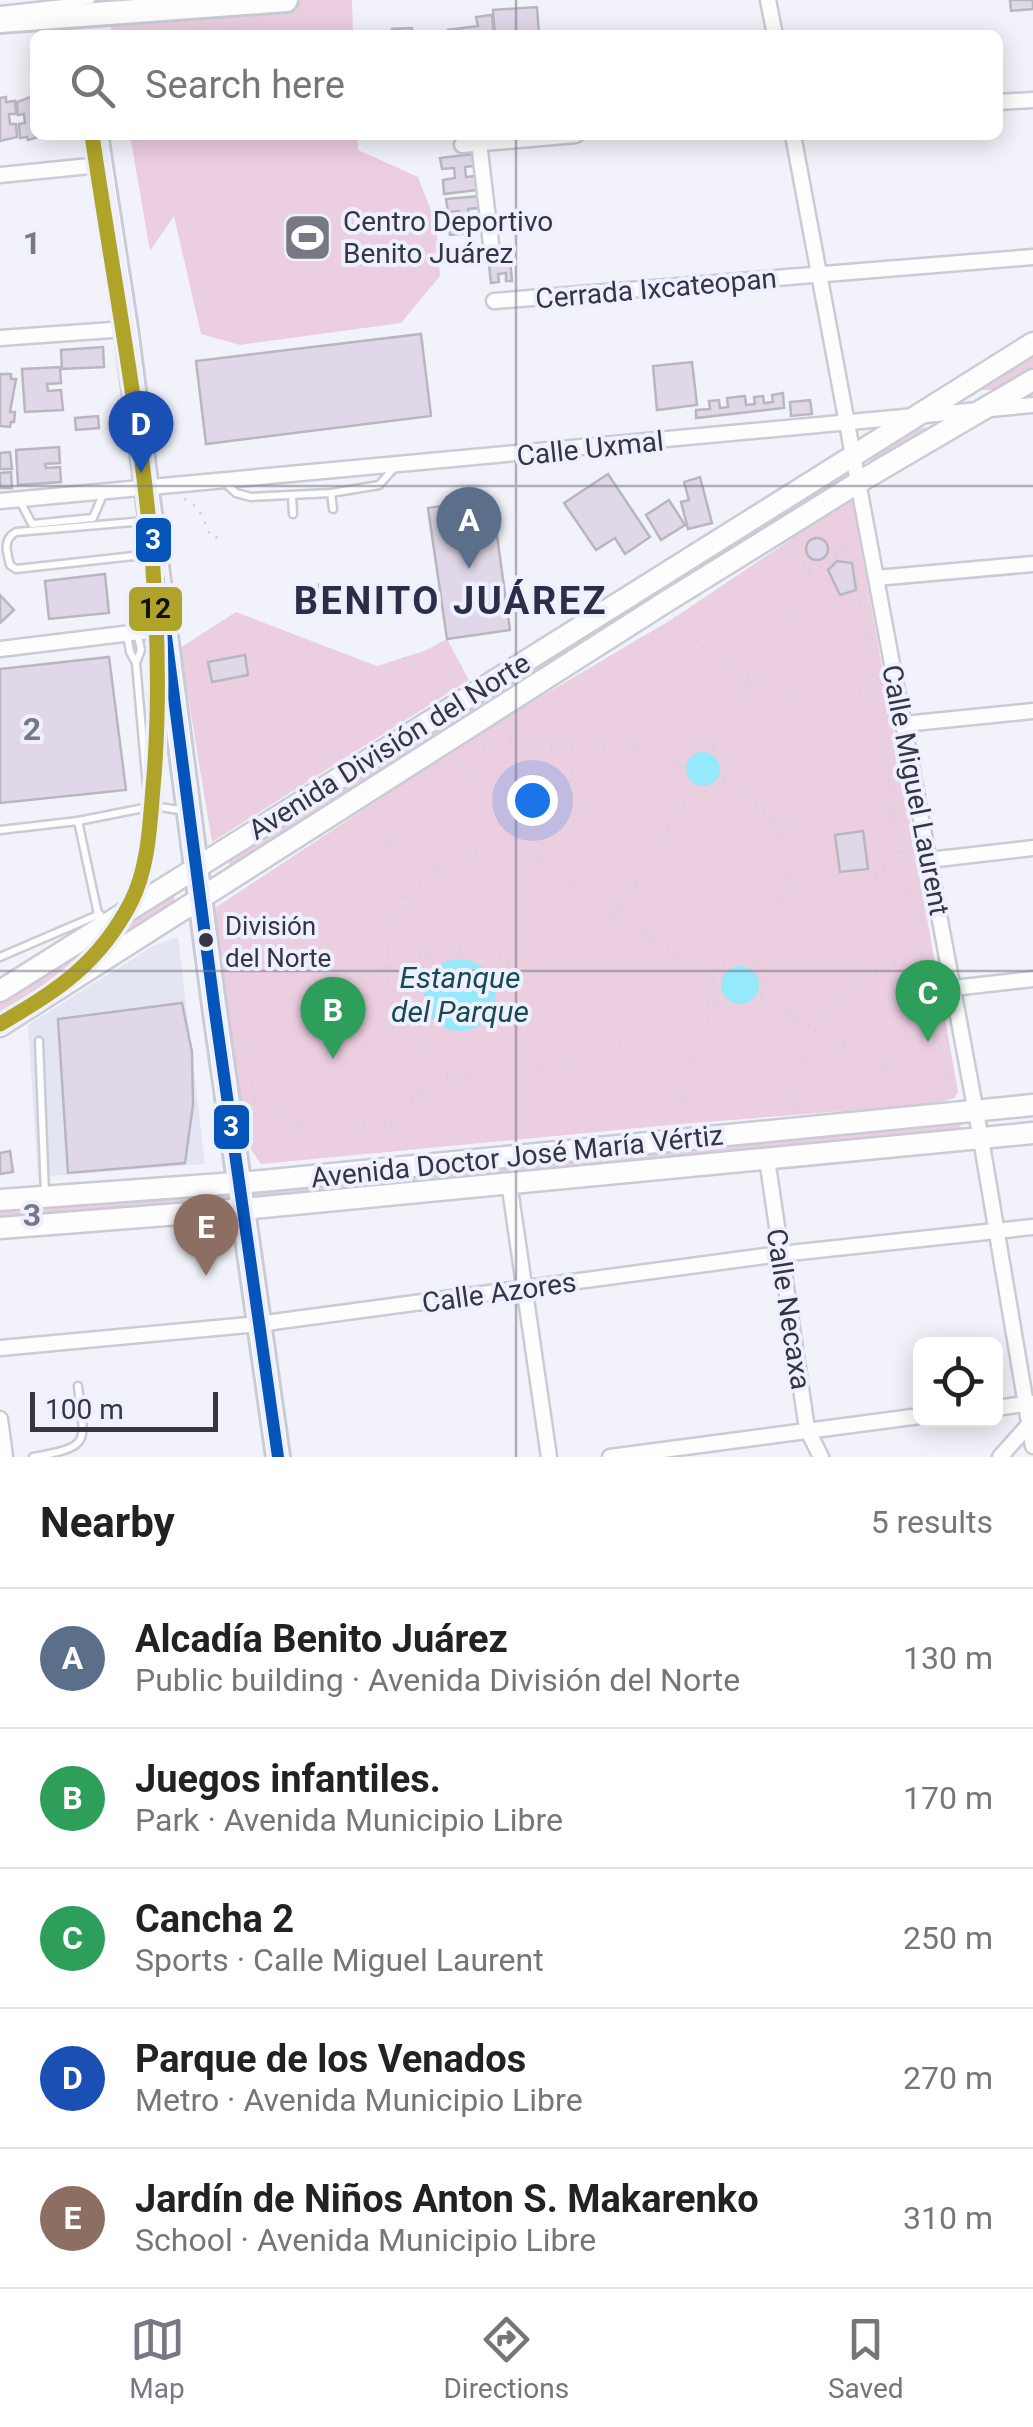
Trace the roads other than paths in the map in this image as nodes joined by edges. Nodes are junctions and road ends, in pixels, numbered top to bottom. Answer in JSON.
{"nodes":[{"id":1,"x":230,"y":0,"type":"edge"},
{"id":2,"x":286,"y":0,"type":"edge"},
{"id":3,"x":768,"y":0,"type":"edge"},
{"id":4,"x":0,"y":10,"type":"edge"},
{"id":5,"x":82,"y":11,"type":"edge"},
{"id":6,"x":0,"y":21,"type":"edge"},
{"id":7,"x":774,"y":30,"type":"edge"},
{"id":8,"x":1033,"y":100,"type":"edge"},
{"id":9,"x":1003,"y":102,"type":"edge"},
{"id":10,"x":97,"y":140,"type":"edge"},
{"id":11,"x":522,"y":140,"type":"edge"},
{"id":12,"x":795,"y":140,"type":"edge"},
{"id":13,"x":479,"y":144,"type":"junction"},
{"id":14,"x":462,"y":145,"type":"dead end"},
{"id":15,"x":100,"y":165,"type":"junction"},
{"id":16,"x":0,"y":176,"type":"edge"},
{"id":17,"x":491,"y":244,"type":"dead end"},
{"id":18,"x":1033,"y":258,"type":"edge"},
{"id":19,"x":818,"y":274,"type":"junction"},
{"id":20,"x":494,"y":302,"type":"dead end"},
{"id":21,"x":126,"y":329,"type":"junction"},
{"id":22,"x":0,"y":338,"type":"edge"},
{"id":23,"x":1033,"y":344,"type":"edge"},
{"id":24,"x":1033,"y":380,"type":"edge"},
{"id":25,"x":1033,"y":405,"type":"edge"},
{"id":26,"x":986,"y":408,"type":"junction"},
{"id":27,"x":915,"y":418,"type":"junction"},
{"id":28,"x":848,"y":423,"type":"junction"},
{"id":29,"x":854,"y":455,"type":"junction"},
{"id":30,"x":396,"y":466,"type":"junction"},
{"id":31,"x":222,"y":479,"type":"junction"},
{"id":32,"x":859,"y":482,"type":"junction"},
{"id":33,"x":147,"y":485,"type":"junction"},
{"id":34,"x":104,"y":492,"type":"junction"},
{"id":35,"x":331,"y":493,"type":"junction"},
{"id":36,"x":292,"y":496,"type":"junction"},
{"id":37,"x":19,"y":500,"type":"junction"},
{"id":38,"x":0,"y":501,"type":"edge"},
{"id":39,"x":333,"y":509,"type":"dead end"},
{"id":40,"x":293,"y":514,"type":"dead end"},
{"id":41,"x":151,"y":521,"type":"junction"},
{"id":42,"x":96,"y":522,"type":"junction"},
{"id":43,"x":31,"y":527,"type":"junction"},
{"id":44,"x":155,"y":554,"type":"junction"},
{"id":45,"x":1033,"y":564,"type":"edge"},
{"id":46,"x":876,"y":578,"type":"junction"},
{"id":47,"x":164,"y":629,"type":"junction"},
{"id":48,"x":132,"y":633,"type":"junction"},
{"id":49,"x":0,"y":649,"type":"edge"},
{"id":50,"x":1033,"y":710,"type":"edge"},
{"id":51,"x":904,"y":724,"type":"junction"},
{"id":52,"x":154,"y":806,"type":"junction"},
{"id":53,"x":188,"y":811,"type":"junction"},
{"id":54,"x":78,"y":821,"type":"junction"},
{"id":55,"x":0,"y":830,"type":"edge"},
{"id":56,"x":1033,"y":848,"type":"edge"},
{"id":57,"x":929,"y":860,"type":"junction"},
{"id":58,"x":196,"y":867,"type":"junction"},
{"id":59,"x":200,"y":899,"type":"junction"},
{"id":60,"x":109,"y":915,"type":"junction"},
{"id":61,"x":0,"y":957,"type":"edge"},
{"id":62,"x":1033,"y":979,"type":"edge"},
{"id":63,"x":953,"y":988,"type":"junction"},
{"id":64,"x":0,"y":991,"type":"edge"},
{"id":65,"x":0,"y":1026,"type":"edge"},
{"id":66,"x":39,"y":1041,"type":"dead end"},
{"id":67,"x":1033,"y":1105,"type":"edge"},
{"id":68,"x":976,"y":1112,"type":"junction"},
{"id":69,"x":1033,"y":1134,"type":"edge"},
{"id":70,"x":982,"y":1139,"type":"junction"},
{"id":71,"x":766,"y":1159,"type":"junction"},
{"id":72,"x":509,"y":1182,"type":"junction"},
{"id":73,"x":239,"y":1183,"type":"junction"},
{"id":74,"x":45,"y":1196,"type":"junction"},
{"id":75,"x":0,"y":1200,"type":"edge"},
{"id":76,"x":242,"y":1209,"type":"junction"},
{"id":77,"x":1033,"y":1227,"type":"edge"},
{"id":78,"x":0,"y":1228,"type":"edge"},
{"id":79,"x":997,"y":1229,"type":"junction"},
{"id":80,"x":780,"y":1254,"type":"junction"},
{"id":81,"x":523,"y":1290,"type":"junction"},
{"id":82,"x":258,"y":1324,"type":"junction"},
{"id":83,"x":0,"y":1348,"type":"edge"},
{"id":84,"x":78,"y":1386,"type":"dead end"},
{"id":85,"x":1030,"y":1404,"type":"edge"},
{"id":86,"x":1003,"y":1407,"type":"edge"},
{"id":87,"x":913,"y":1417,"type":"edge"},
{"id":88,"x":0,"y":1419,"type":"edge"},
{"id":89,"x":1031,"y":1422,"type":"edge"},
{"id":90,"x":807,"y":1429,"type":"junction"},
{"id":91,"x":1033,"y":1446,"type":"edge"},
{"id":92,"x":4,"y":1457,"type":"edge"},
{"id":93,"x":33,"y":1457,"type":"edge"},
{"id":94,"x":278,"y":1457,"type":"edge"},
{"id":95,"x":549,"y":1457,"type":"edge"},
{"id":96,"x":610,"y":1457,"type":"edge"},
{"id":97,"x":821,"y":1457,"type":"edge"},
{"id":98,"x":1000,"y":1457,"type":"edge"}],
"edges":[{"from":1,"to":5,"type":"lane"},
{"from":2,"to":5,"type":"main road"},
{"from":3,"to":7,"type":"street"},
{"from":4,"to":5,"type":"lane"},
{"from":5,"to":6,"type":"main road"},
{"from":8,"to":9,"type":"street"},
{"from":10,"to":15,"type":"main road"},
{"from":11,"to":13,"type":"street"},
{"from":12,"to":19,"type":"street","name":"Calle Miguel Laurent"},
{"from":13,"to":14,"type":"street"},
{"from":13,"to":17,"type":"street"},
{"from":15,"to":16,"type":"street"},
{"from":15,"to":21,"type":"main road"},
{"from":18,"to":19,"type":"street","name":"Cerrada Ixcateopan"},
{"from":19,"to":20,"type":"street","name":"Cerrada Ixcateopan"},
{"from":19,"to":28,"type":"street","name":"Calle Miguel Laurent"},
{"from":21,"to":22,"type":"street"},
{"from":21,"to":33,"type":"main road"},
{"from":23,"to":27,"type":"main road","name":"Avenida División del Norte"},
{"from":24,"to":26,"type":"main road","name":"Avenida División del Norte"},
{"from":25,"to":26,"type":"street","name":"Calle Uxmal"},
{"from":26,"to":27,"type":"street","name":"Calle Uxmal"},
{"from":26,"to":32,"type":"main road","name":"Avenida División del Norte"},
{"from":27,"to":28,"type":"street","name":"Calle Uxmal"},
{"from":27,"to":29,"type":"main road","name":"Avenida División del Norte"},
{"from":28,"to":29,"type":"street","name":"Calle Miguel Laurent"},
{"from":28,"to":30,"type":"street","name":"Calle Uxmal"},
{"from":29,"to":32,"type":"street","name":"Calle Miguel Laurent"},
{"from":29,"to":58,"type":"main road","name":"Avenida División del Norte"},
{"from":30,"to":31,"type":"street","name":"Calle Uxmal"},
{"from":30,"to":35,"type":"lane"},
{"from":31,"to":33,"type":"street","name":"Calle Uxmal"},
{"from":31,"to":36,"type":"lane"},
{"from":32,"to":46,"type":"street","name":"Calle Miguel Laurent"},
{"from":32,"to":59,"type":"main road","name":"Avenida División del Norte"},
{"from":33,"to":34,"type":"street","name":"Calle Uxmal"},
{"from":33,"to":41,"type":"main road"},
{"from":34,"to":37,"type":"street","name":"Calle Uxmal"},
{"from":34,"to":42,"type":"lane"},
{"from":35,"to":36,"type":"lane"},
{"from":35,"to":39,"type":"lane"},
{"from":36,"to":40,"type":"lane"},
{"from":37,"to":38,"type":"street","name":"Calle Uxmal"},
{"from":37,"to":43,"type":"lane"},
{"from":41,"to":42,"type":"lane"},
{"from":41,"to":44,"type":"main road"},
{"from":42,"to":43,"type":"lane"},
{"from":43,"to":44,"type":"lane"},
{"from":44,"to":47,"type":"main road"},
{"from":45,"to":46,"type":"street"},
{"from":46,"to":51,"type":"street","name":"Calle Miguel Laurent"},
{"from":47,"to":48,"type":"street"},
{"from":47,"to":53,"type":"main road"},
{"from":48,"to":49,"type":"street"},
{"from":48,"to":52,"type":"lane"},
{"from":50,"to":51,"type":"street"},
{"from":51,"to":57,"type":"street","name":"Calle Miguel Laurent"},
{"from":52,"to":53,"type":"lane"},
{"from":52,"to":54,"type":"lane"},
{"from":53,"to":58,"type":"main road"},
{"from":54,"to":55,"type":"lane"},
{"from":54,"to":60,"type":"lane"},
{"from":56,"to":57,"type":"street"},
{"from":57,"to":63,"type":"street","name":"Calle Miguel Laurent"},
{"from":58,"to":59,"type":"main road"},
{"from":58,"to":60,"type":"main road","name":"Avenida División del Norte"},
{"from":59,"to":65,"type":"main road","name":"Avenida División del Norte"},
{"from":59,"to":73,"type":"main road"},
{"from":60,"to":61,"type":"lane"},
{"from":60,"to":64,"type":"main road","name":"Avenida División del Norte"},
{"from":62,"to":63,"type":"street"},
{"from":63,"to":68,"type":"street","name":"Calle Miguel Laurent"},
{"from":66,"to":74,"type":"lane"},
{"from":67,"to":68,"type":"main road","name":"Avenida Doctor José María Vértiz"},
{"from":68,"to":70,"type":"street","name":"Calle Miguel Laurent"},
{"from":68,"to":73,"type":"main road","name":"Avenida Doctor José María Vértiz"},
{"from":69,"to":70,"type":"main road","name":"Avenida Doctor José María Vértiz"},
{"from":70,"to":71,"type":"main road","name":"Avenida Doctor José María Vértiz"},
{"from":70,"to":79,"type":"street","name":"Calle Miguel Laurent"},
{"from":71,"to":72,"type":"main road","name":"Avenida Doctor José María Vértiz"},
{"from":71,"to":80,"type":"street","name":"Calle Necaxa"},
{"from":72,"to":76,"type":"main road","name":"Avenida Doctor José María Vértiz"},
{"from":72,"to":81,"type":"street"},
{"from":73,"to":74,"type":"main road","name":"Avenida Doctor José María Vértiz"},
{"from":73,"to":76,"type":"main road"},
{"from":74,"to":75,"type":"main road","name":"Avenida Doctor José María Vértiz"},
{"from":76,"to":78,"type":"main road","name":"Avenida Doctor José María Vértiz"},
{"from":76,"to":82,"type":"main road"},
{"from":77,"to":79,"type":"street","name":"Calle Azores"},
{"from":79,"to":80,"type":"street","name":"Calle Azores"},
{"from":79,"to":85,"type":"street","name":"Calle Miguel Laurent"},
{"from":80,"to":81,"type":"street","name":"Calle Azores"},
{"from":80,"to":90,"type":"street","name":"Calle Necaxa"},
{"from":81,"to":82,"type":"street","name":"Calle Azores"},
{"from":81,"to":95,"type":"street"},
{"from":82,"to":83,"type":"street","name":"Calle Azores"},
{"from":82,"to":94,"type":"main road"},
{"from":84,"to":93,"type":"lane"},
{"from":85,"to":86,"type":"street"},
{"from":85,"to":89,"type":"street","name":"Calle Miguel Laurent"},
{"from":87,"to":90,"type":"street"},
{"from":88,"to":92,"type":"street"},
{"from":89,"to":91,"type":"street","name":"Calle Miguel Laurent"},
{"from":89,"to":98,"type":"street"},
{"from":90,"to":96,"type":"street"},
{"from":90,"to":97,"type":"street","name":"Calle Necaxa"}]}
